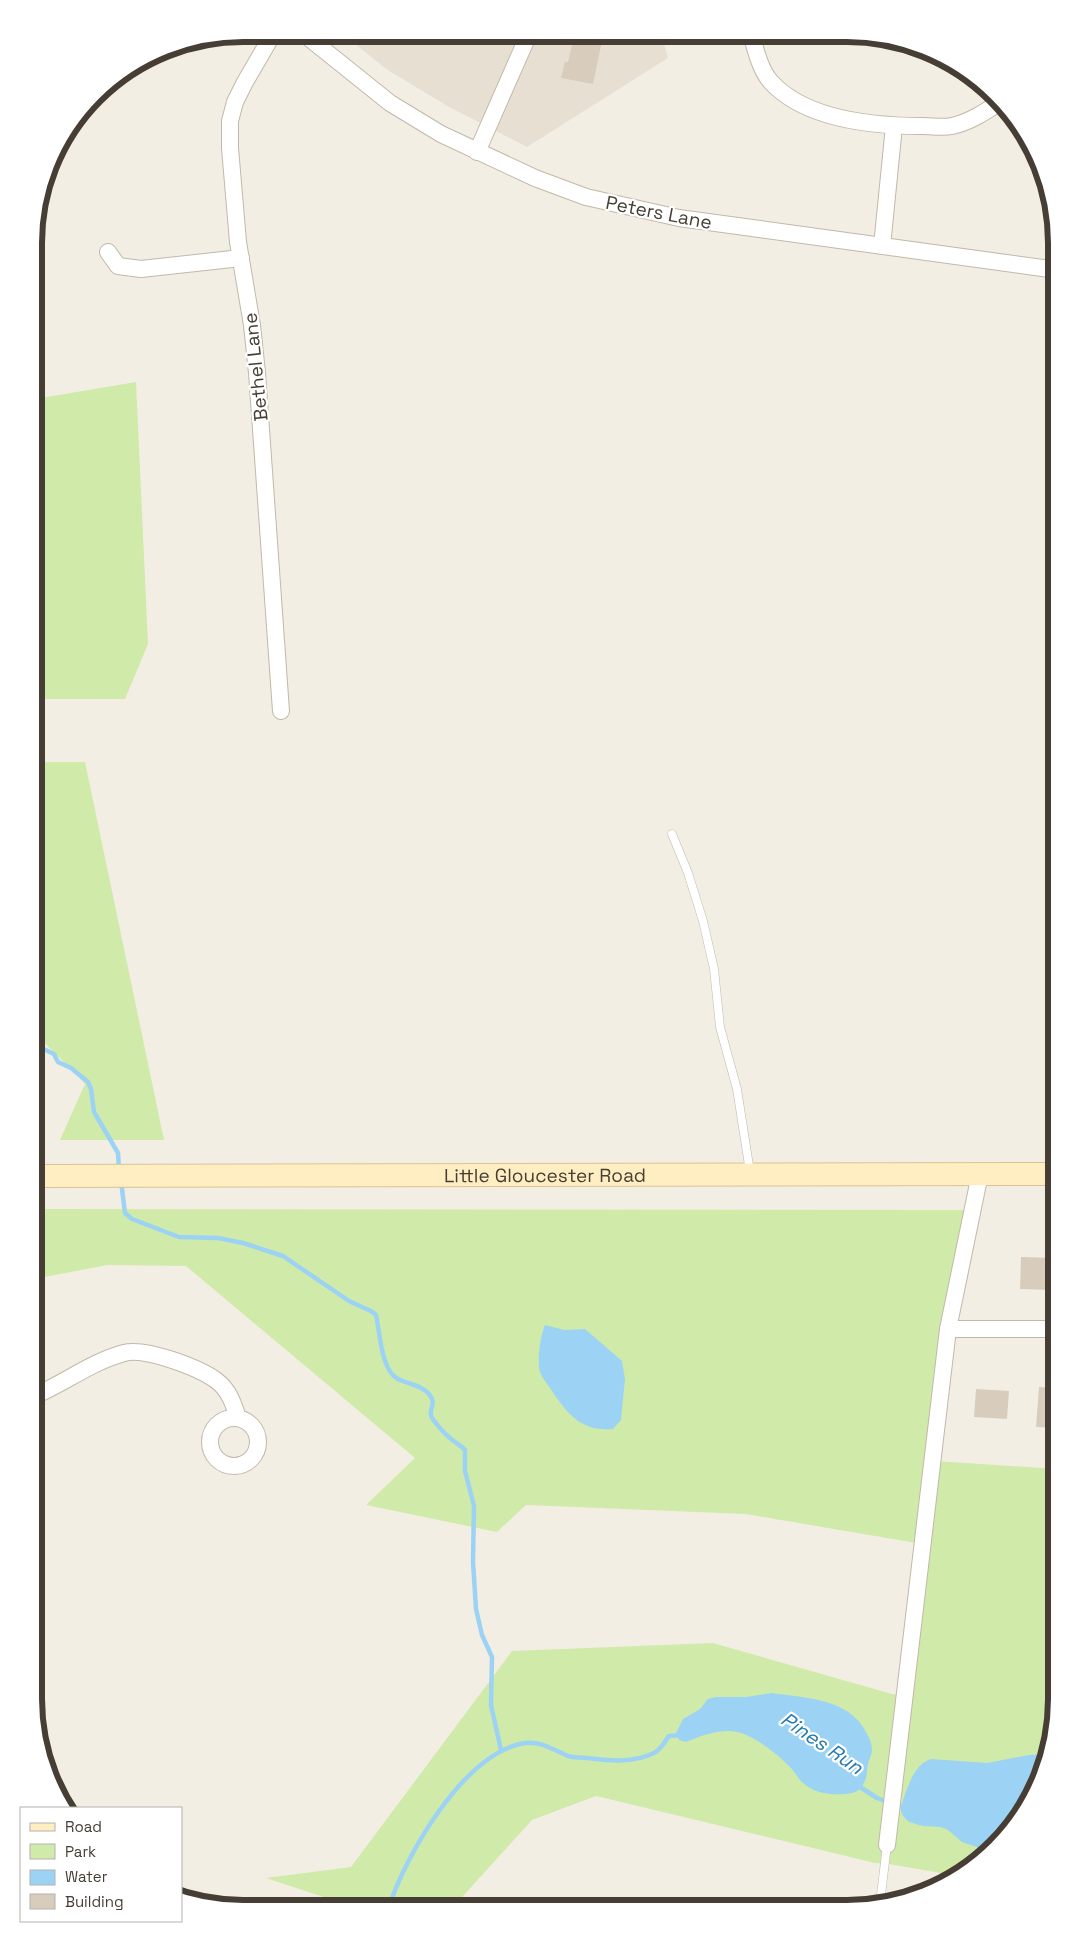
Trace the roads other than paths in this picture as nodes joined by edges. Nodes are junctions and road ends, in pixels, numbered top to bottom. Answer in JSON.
{"nodes":[{"id":1,"x":268,"y":42,"type":"edge"},
{"id":2,"x":314,"y":42,"type":"edge"},
{"id":3,"x":525,"y":42,"type":"edge"},
{"id":4,"x":753,"y":42,"type":"edge"},
{"id":5,"x":994,"y":106,"type":"edge"},
{"id":6,"x":894,"y":126,"type":"junction"},
{"id":7,"x":477,"y":152,"type":"junction"},
{"id":8,"x":882,"y":246,"type":"junction"},
{"id":9,"x":108,"y":252,"type":"dead end"},
{"id":10,"x":241,"y":258,"type":"junction"},
{"id":11,"x":1048,"y":269,"type":"edge"},
{"id":12,"x":281,"y":711,"type":"dead end"},
{"id":13,"x":672,"y":834,"type":"dead end"},
{"id":14,"x":750,"y":1174,"type":"junction"},
{"id":15,"x":980,"y":1174,"type":"junction"},
{"id":16,"x":1048,"y":1174,"type":"edge"},
{"id":17,"x":42,"y":1176,"type":"edge"},
{"id":18,"x":948,"y":1328,"type":"junction"},
{"id":19,"x":1048,"y":1329,"type":"edge"},
{"id":20,"x":42,"y":1392,"type":"edge"},
{"id":21,"x":238,"y":1418,"type":"dead end"},
{"id":22,"x":887,"y":1845,"type":"joint"},
{"id":23,"x":881,"y":1897,"type":"edge"}],
"edges":[{"from":1,"to":10,"type":"street","name":"Bethel Lane"},
{"from":2,"to":7,"type":"street","name":"Peters Lane"},
{"from":3,"to":7,"type":"street"},
{"from":4,"to":6,"type":"street"},
{"from":5,"to":6,"type":"street"},
{"from":6,"to":8,"type":"street"},
{"from":7,"to":8,"type":"street","name":"Peters Lane"},
{"from":8,"to":11,"type":"street","name":"Peters Lane"},
{"from":9,"to":10,"type":"street"},
{"from":10,"to":12,"type":"street","name":"Bethel Lane"},
{"from":13,"to":14,"type":"lane"},
{"from":14,"to":15,"type":"street","name":"Little Gloucester Road"},
{"from":14,"to":17,"type":"street","name":"Little Gloucester Road"},
{"from":15,"to":16,"type":"street","name":"Little Gloucester Road"},
{"from":15,"to":18,"type":"street"},
{"from":18,"to":19,"type":"street"},
{"from":18,"to":22,"type":"street"},
{"from":20,"to":21,"type":"street"},
{"from":22,"to":23,"type":"lane"}]}
